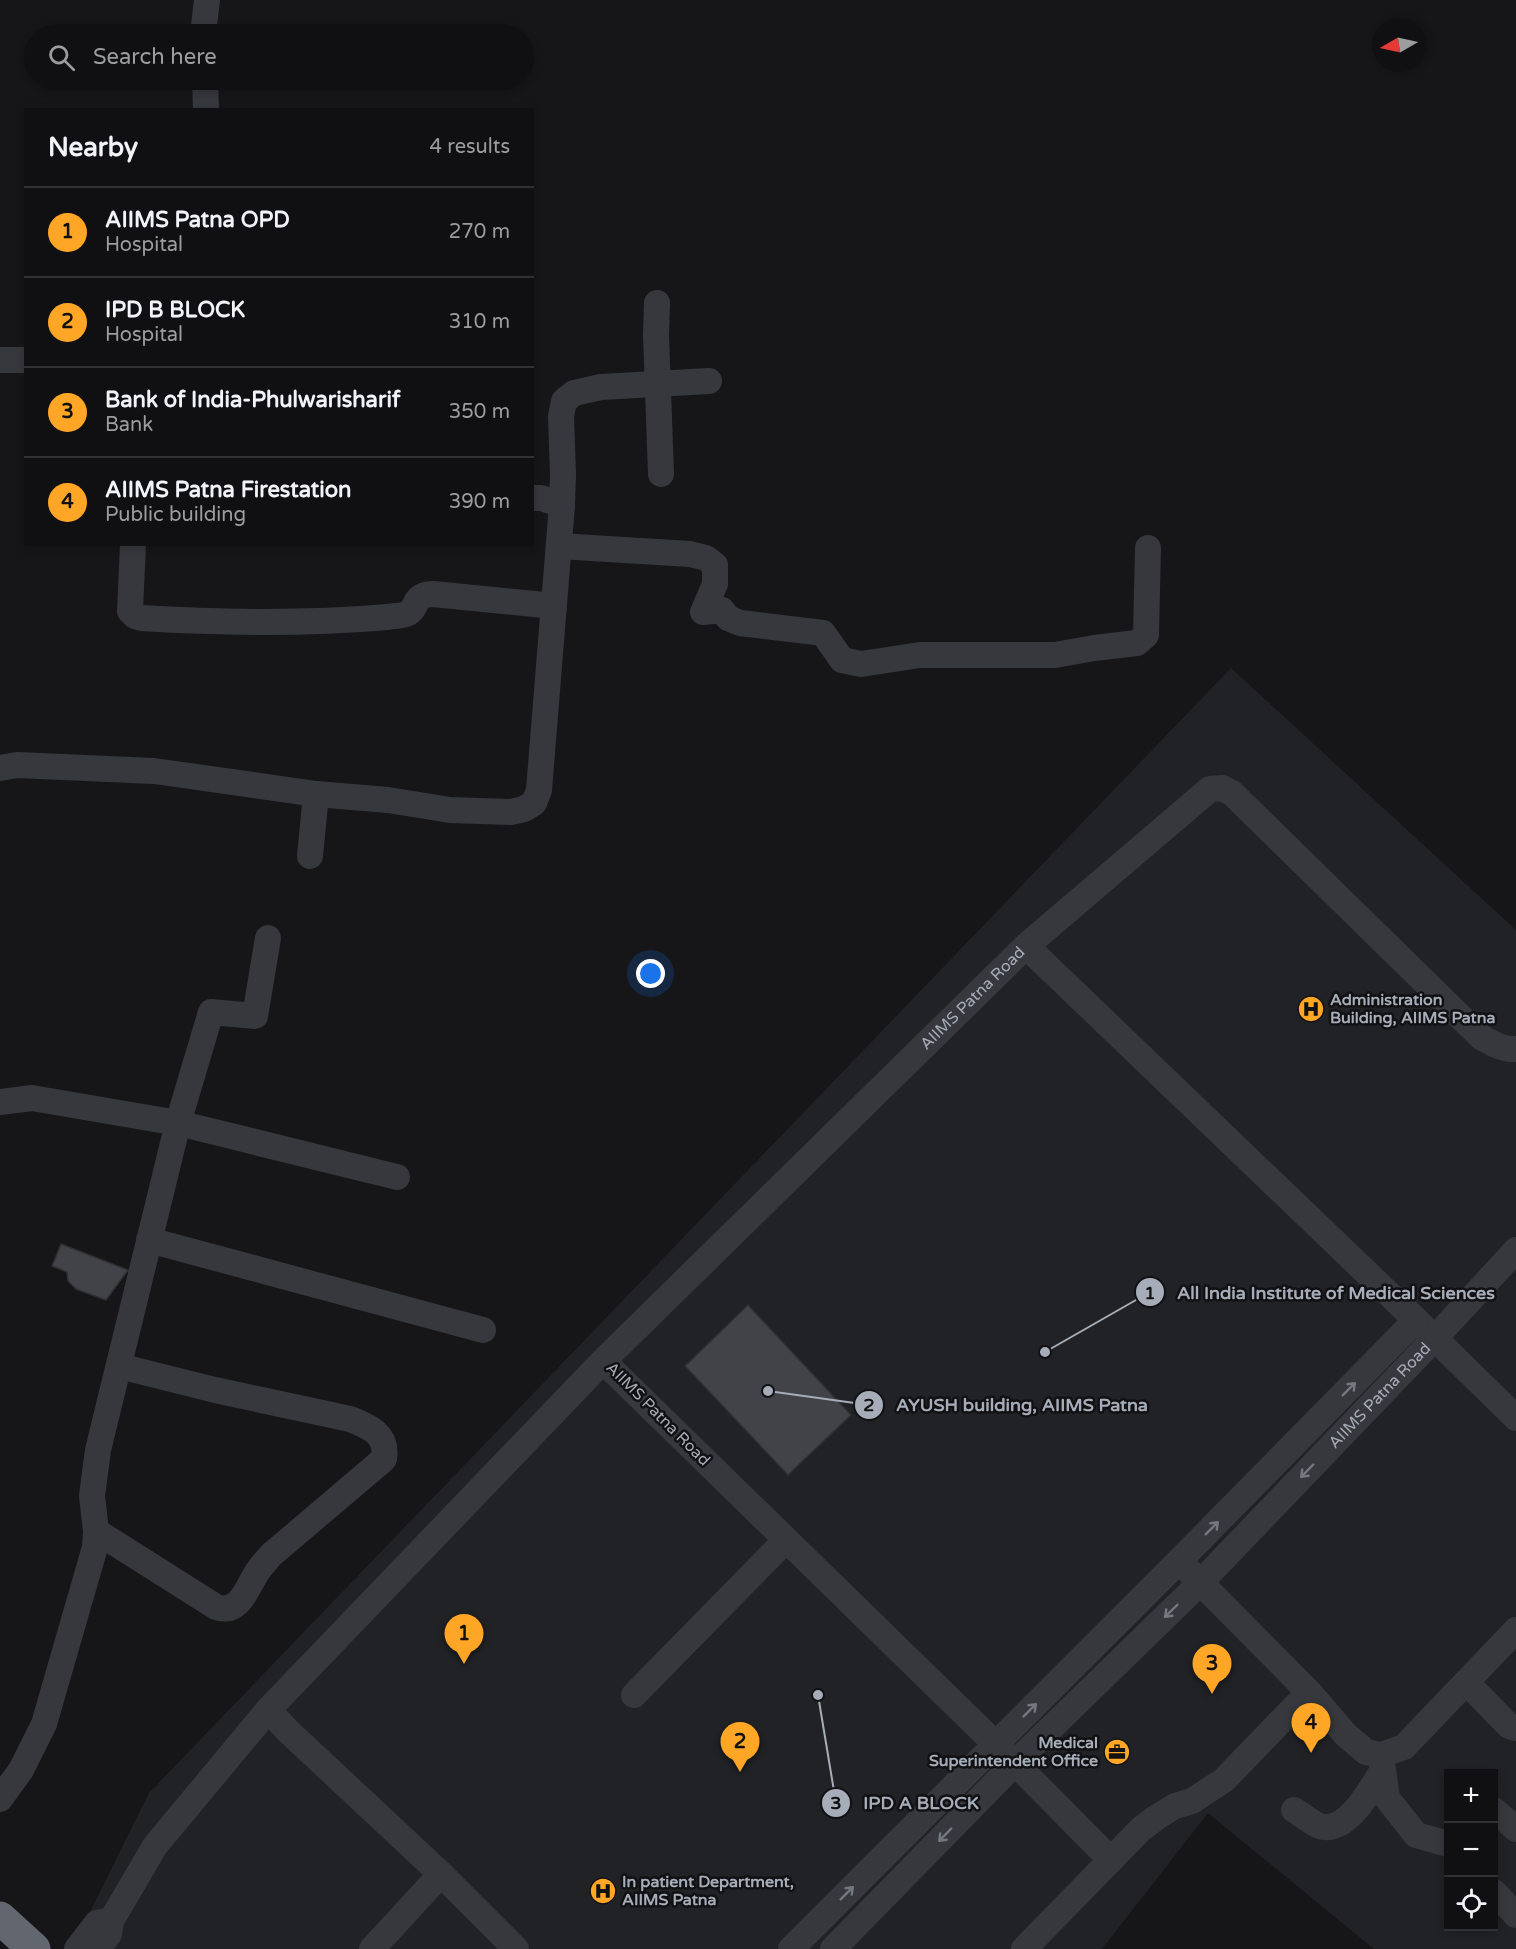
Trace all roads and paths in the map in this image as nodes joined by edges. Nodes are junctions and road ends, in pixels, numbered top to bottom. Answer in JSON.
{"nodes":[{"id":1,"x":207,"y":0,"type":"edge"},
{"id":2,"x":204,"y":24,"type":"edge"},
{"id":3,"x":205,"y":90,"type":"edge"},
{"id":4,"x":206,"y":108,"type":"edge"},
{"id":5,"x":657,"y":303,"type":"dead end"},
{"id":6,"x":0,"y":360,"type":"edge"},
{"id":7,"x":24,"y":360,"type":"edge"},
{"id":8,"x":709,"y":381,"type":"dead end"},
{"id":9,"x":657,"y":384,"type":"junction"},
{"id":10,"x":661,"y":474,"type":"dead end"},
{"id":11,"x":534,"y":498,"type":"edge"},
{"id":12,"x":562,"y":505,"type":"junction"},
{"id":13,"x":134,"y":546,"type":"edge"},
{"id":14,"x":559,"y":546,"type":"junction"},
{"id":15,"x":1148,"y":548,"type":"dead end"},
{"id":16,"x":554,"y":606,"type":"junction"},
{"id":17,"x":0,"y":768,"type":"edge"},
{"id":18,"x":316,"y":794,"type":"junction"},
{"id":19,"x":310,"y":856,"type":"dead end"},
{"id":20,"x":268,"y":938,"type":"dead end"},
{"id":21,"x":1026,"y":946,"type":"junction"},
{"id":22,"x":1516,"y":1048,"type":"edge"},
{"id":23,"x":0,"y":1102,"type":"edge"},
{"id":24,"x":178,"y":1123,"type":"junction"},
{"id":25,"x":397,"y":1177,"type":"dead end"},
{"id":26,"x":149,"y":1240,"type":"junction"},
{"id":27,"x":1516,"y":1250,"type":"edge"},
{"id":28,"x":1416,"y":1320,"type":"junction"},
{"id":29,"x":483,"y":1330,"type":"dead end"},
{"id":30,"x":1435,"y":1338,"type":"junction"},
{"id":31,"x":603,"y":1361,"type":"junction"},
{"id":32,"x":119,"y":1366,"type":"junction"},
{"id":33,"x":1516,"y":1418,"type":"edge"},
{"id":34,"x":96,"y":1531,"type":"junction"},
{"id":35,"x":786,"y":1540,"type":"junction"},
{"id":36,"x":1179,"y":1561,"type":"junction"},
{"id":37,"x":1201,"y":1582,"type":"junction"},
{"id":38,"x":1516,"y":1630,"type":"edge"},
{"id":39,"x":1472,"y":1688,"type":"junction"},
{"id":40,"x":1309,"y":1692,"type":"junction"},
{"id":41,"x":634,"y":1695,"type":"dead end"},
{"id":42,"x":268,"y":1710,"type":"junction"},
{"id":43,"x":1516,"y":1728,"type":"edge"},
{"id":44,"x":996,"y":1744,"type":"junction"},
{"id":45,"x":1015,"y":1763,"type":"junction"},
{"id":46,"x":1382,"y":1763,"type":"junction"},
{"id":47,"x":0,"y":1799,"type":"edge"},
{"id":48,"x":1294,"y":1810,"type":"dead end"},
{"id":49,"x":1498,"y":1813,"type":"edge"},
{"id":50,"x":1516,"y":1829,"type":"edge"},
{"id":51,"x":1444,"y":1843,"type":"edge"},
{"id":52,"x":1111,"y":1860,"type":"junction"},
{"id":53,"x":441,"y":1874,"type":"junction"},
{"id":54,"x":1498,"y":1896,"type":"edge"},
{"id":55,"x":824,"y":1915,"type":"junction"},
{"id":56,"x":1516,"y":1915,"type":"edge"},
{"id":57,"x":0,"y":1918,"type":"edge"},
{"id":58,"x":111,"y":1921,"type":"junction"},
{"id":59,"x":0,"y":1942,"type":"edge"},
{"id":60,"x":840,"y":1942,"type":"edge"},
{"id":61,"x":7,"y":1949,"type":"edge"},
{"id":62,"x":34,"y":1949,"type":"edge"},
{"id":63,"x":77,"y":1949,"type":"edge"},
{"id":64,"x":98,"y":1949,"type":"edge"},
{"id":65,"x":372,"y":1949,"type":"edge"},
{"id":66,"x":516,"y":1949,"type":"edge"},
{"id":67,"x":791,"y":1949,"type":"edge"},
{"id":68,"x":1024,"y":1949,"type":"edge"}],
"edges":[{"from":1,"to":2,"type":"street"},
{"from":3,"to":4,"type":"street"},
{"from":5,"to":9,"type":"street"},
{"from":6,"to":7,"type":"street"},
{"from":8,"to":9,"type":"street"},
{"from":9,"to":10,"type":"street"},
{"from":9,"to":12,"type":"street"},
{"from":11,"to":12,"type":"street"},
{"from":12,"to":14,"type":"street"},
{"from":13,"to":16,"type":"street"},
{"from":14,"to":15,"type":"street"},
{"from":14,"to":16,"type":"street"},
{"from":16,"to":18,"type":"street"},
{"from":17,"to":18,"type":"street"},
{"from":18,"to":19,"type":"street"},
{"from":20,"to":24,"type":"street"},
{"from":21,"to":22,"type":"street"},
{"from":21,"to":28,"type":"street","name":"AIIMS Patna Road"},
{"from":21,"to":31,"type":"street","name":"AIIMS Patna Road"},
{"from":23,"to":24,"type":"street"},
{"from":24,"to":25,"type":"street"},
{"from":24,"to":26,"type":"street"},
{"from":26,"to":29,"type":"street"},
{"from":26,"to":32,"type":"street"},
{"from":27,"to":30,"type":"street"},
{"from":28,"to":30,"type":"street","name":"AIIMS Patna Road"},
{"from":36,"to":28,"type":"street","one_way":true},
{"from":30,"to":33,"type":"street"},
{"from":30,"to":37,"type":"street","name":"AIIMS Patna Road","one_way":true},
{"from":31,"to":35,"type":"street","name":"AIIMS Patna Road"},
{"from":31,"to":42,"type":"street"},
{"from":32,"to":34,"type":"street"},
{"from":32,"to":34,"type":"street"},
{"from":34,"to":47,"type":"street"},
{"from":35,"to":41,"type":"street"},
{"from":35,"to":44,"type":"street","name":"AIIMS Patna Road"},
{"from":36,"to":37,"type":"street"},
{"from":44,"to":36,"type":"street","one_way":true},
{"from":37,"to":40,"type":"street"},
{"from":37,"to":45,"type":"street","name":"AIIMS Patna Road","one_way":true},
{"from":38,"to":39,"type":"street"},
{"from":39,"to":43,"type":"street"},
{"from":39,"to":46,"type":"street"},
{"from":40,"to":46,"type":"street"},
{"from":40,"to":52,"type":"street"},
{"from":42,"to":53,"type":"street"},
{"from":42,"to":58,"type":"street"},
{"from":44,"to":45,"type":"street","name":"AIIMS Patna Road"},
{"from":55,"to":44,"type":"street","one_way":true},
{"from":45,"to":52,"type":"street"},
{"from":45,"to":60,"type":"street","name":"AIIMS Patna Road","one_way":true},
{"from":46,"to":48,"type":"street"},
{"from":46,"to":51,"type":"street"},
{"from":49,"to":50,"type":"street"},
{"from":52,"to":68,"type":"street"},
{"from":53,"to":65,"type":"street"},
{"from":53,"to":66,"type":"street"},
{"from":54,"to":56,"type":"street"},
{"from":55,"to":60,"type":"street"},
{"from":55,"to":67,"type":"street"},
{"from":57,"to":62,"type":"highway"},
{"from":58,"to":63,"type":"street"},
{"from":58,"to":64,"type":"street"},
{"from":59,"to":61,"type":"highway"}]}
